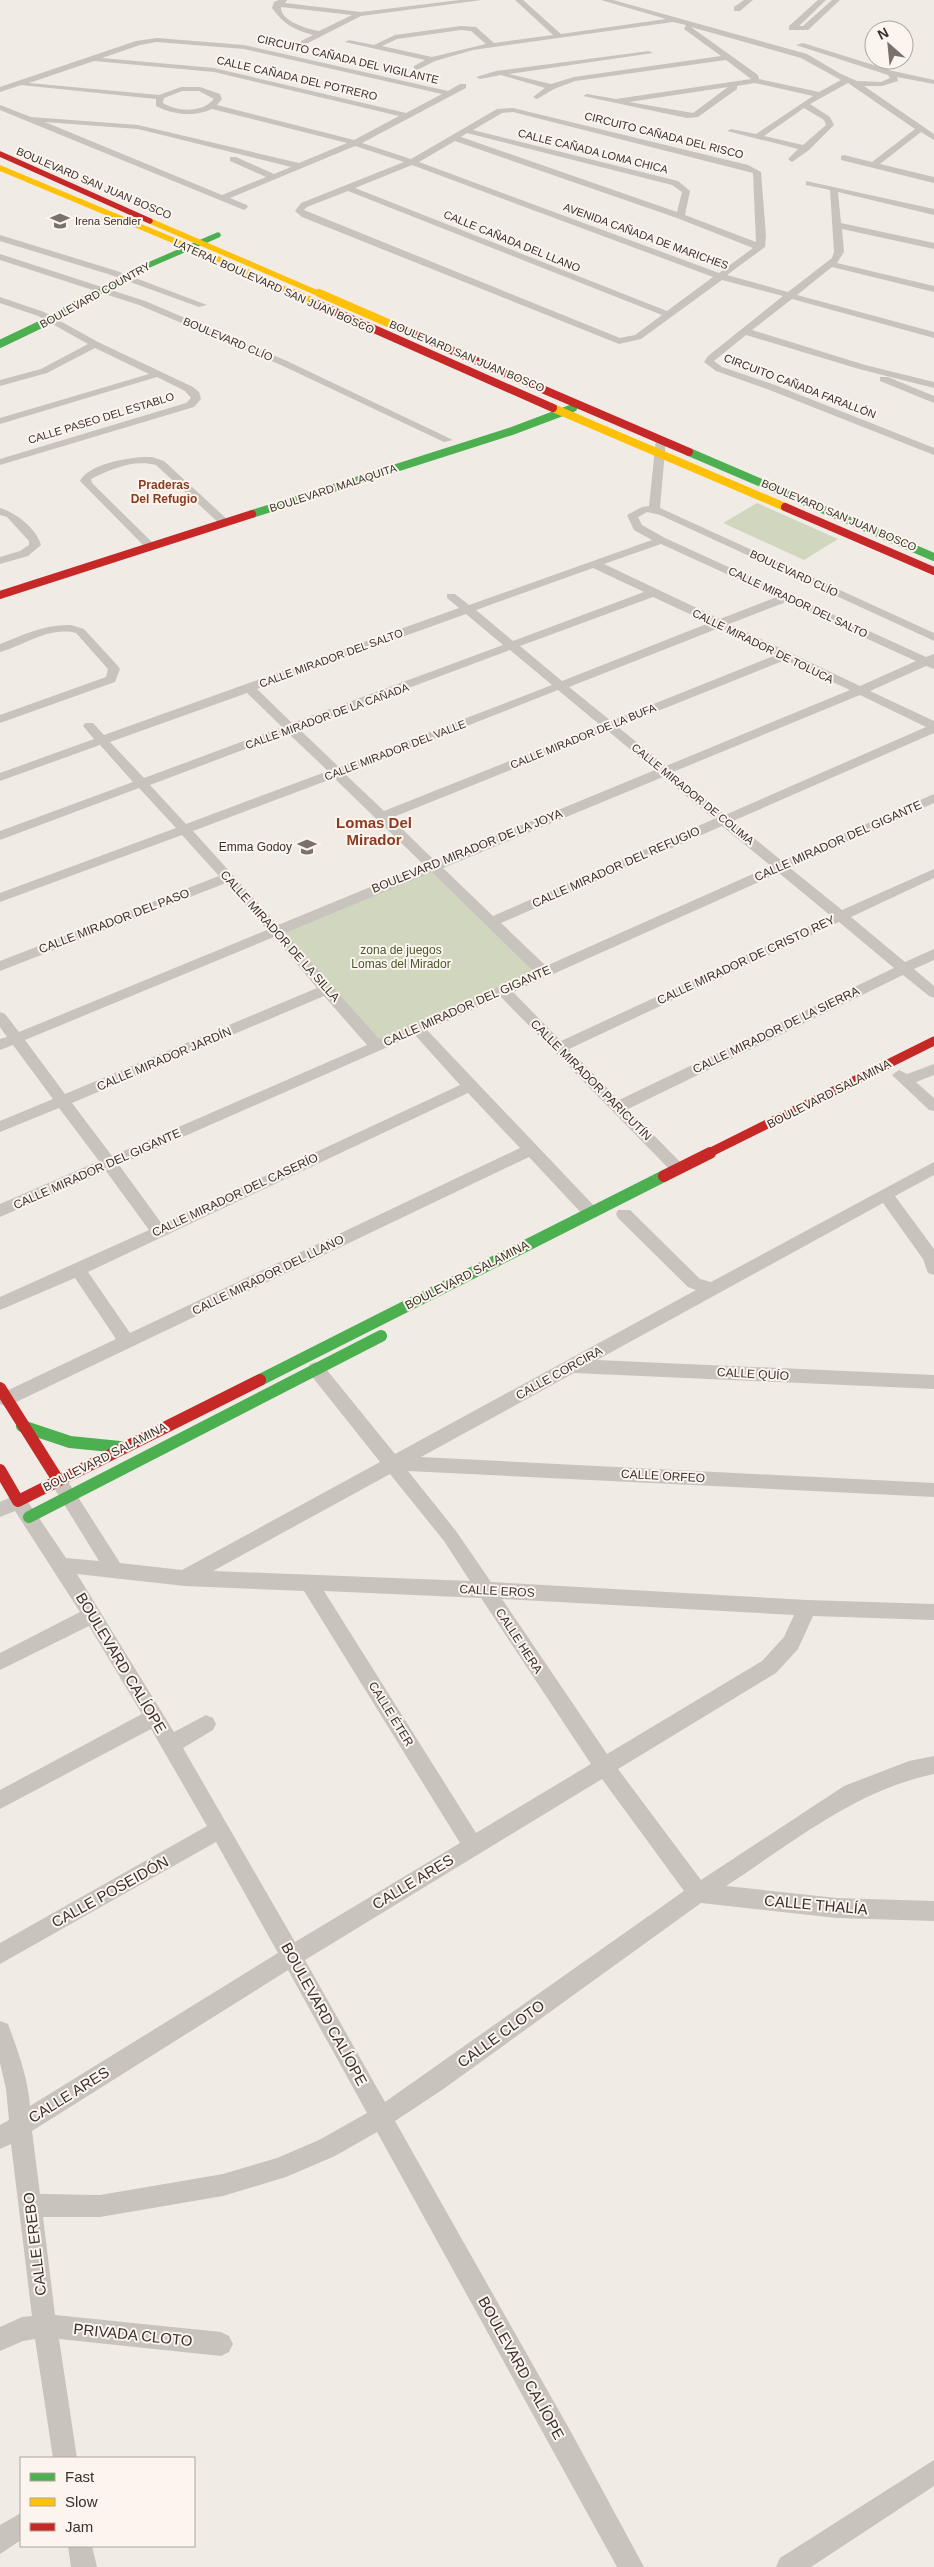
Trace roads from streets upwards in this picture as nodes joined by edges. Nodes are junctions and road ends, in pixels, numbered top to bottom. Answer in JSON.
{"nodes":[{"id":1,"x":478,"y":0,"type":"edge"},
{"id":2,"x":519,"y":0,"type":"edge"},
{"id":3,"x":605,"y":0,"type":"edge"},
{"id":4,"x":637,"y":0,"type":"edge"},
{"id":5,"x":746,"y":0,"type":"edge"},
{"id":6,"x":836,"y":0,"type":"edge"},
{"id":7,"x":280,"y":2,"type":"edge"},
{"id":8,"x":820,"y":2,"type":"edge"},
{"id":9,"x":829,"y":6,"type":"junction"},
{"id":10,"x":737,"y":9,"type":"dead end"},
{"id":11,"x":361,"y":14,"type":"junction"},
{"id":12,"x":688,"y":15,"type":"junction"},
{"id":13,"x":678,"y":20,"type":"junction"},
{"id":14,"x":320,"y":34,"type":"junction"},
{"id":15,"x":559,"y":36,"type":"junction"},
{"id":16,"x":775,"y":38,"type":"dead end"},
{"id":17,"x":348,"y":42,"type":"dead end"},
{"id":18,"x":304,"y":43,"type":"dead end"},
{"id":19,"x":794,"y":44,"type":"dead end"},
{"id":20,"x":492,"y":45,"type":"junction"},
{"id":21,"x":641,"y":45,"type":"dead end"},
{"id":22,"x":375,"y":47,"type":"junction"},
{"id":23,"x":649,"y":53,"type":"junction"},
{"id":24,"x":728,"y":57,"type":"junction"},
{"id":25,"x":90,"y":59,"type":"junction"},
{"id":26,"x":432,"y":59,"type":"junction"},
{"id":27,"x":664,"y":66,"type":"junction"},
{"id":28,"x":417,"y":68,"type":"dead end"},
{"id":29,"x":496,"y":73,"type":"junction"},
{"id":30,"x":891,"y":73,"type":"junction"},
{"id":31,"x":209,"y":76,"type":"junction"},
{"id":32,"x":480,"y":77,"type":"dead end"},
{"id":33,"x":847,"y":80,"type":"junction"},
{"id":34,"x":756,"y":81,"type":"junction"},
{"id":35,"x":934,"y":81,"type":"edge"},
{"id":36,"x":892,"y":82,"type":"junction"},
{"id":37,"x":856,"y":83,"type":"junction"},
{"id":38,"x":18,"y":84,"type":"junction"},
{"id":39,"x":882,"y":84,"type":"junction"},
{"id":40,"x":737,"y":85,"type":"junction"},
{"id":41,"x":464,"y":86,"type":"dead end"},
{"id":42,"x":551,"y":87,"type":"junction"},
{"id":43,"x":0,"y":90,"type":"edge"},
{"id":44,"x":449,"y":93,"type":"junction"},
{"id":45,"x":820,"y":95,"type":"junction"},
{"id":46,"x":587,"y":96,"type":"dead end"},
{"id":47,"x":160,"y":97,"type":"junction"},
{"id":48,"x":537,"y":97,"type":"dead end"},
{"id":49,"x":878,"y":98,"type":"junction"},
{"id":50,"x":614,"y":102,"type":"junction"},
{"id":51,"x":804,"y":104,"type":"junction"},
{"id":52,"x":212,"y":106,"type":"junction"},
{"id":53,"x":0,"y":107,"type":"edge"},
{"id":54,"x":171,"y":110,"type":"junction"},
{"id":55,"x":162,"y":114,"type":"dead end"},
{"id":56,"x":408,"y":116,"type":"junction"},
{"id":57,"x":154,"y":118,"type":"dead end"},
{"id":58,"x":31,"y":120,"type":"junction"},
{"id":59,"x":77,"y":123,"type":"junction"},
{"id":60,"x":138,"y":127,"type":"junction"},
{"id":61,"x":920,"y":129,"type":"junction"},
{"id":62,"x":57,"y":131,"type":"junction"},
{"id":63,"x":467,"y":131,"type":"junction"},
{"id":64,"x":731,"y":131,"type":"dead end"},
{"id":65,"x":757,"y":137,"type":"junction"},
{"id":66,"x":455,"y":138,"type":"junction"},
{"id":67,"x":934,"y":138,"type":"edge"},
{"id":68,"x":0,"y":143,"type":"edge"},
{"id":69,"x":197,"y":143,"type":"junction"},
{"id":70,"x":356,"y":143,"type":"junction"},
{"id":71,"x":806,"y":148,"type":"junction"},
{"id":72,"x":0,"y":154,"type":"edge"},
{"id":73,"x":844,"y":158,"type":"dead end"},
{"id":74,"x":792,"y":159,"type":"dead end"},
{"id":75,"x":412,"y":162,"type":"junction"},
{"id":76,"x":874,"y":165,"type":"junction"},
{"id":77,"x":299,"y":166,"type":"junction"},
{"id":78,"x":0,"y":168,"type":"edge"},
{"id":79,"x":577,"y":169,"type":"junction"},
{"id":80,"x":274,"y":177,"type":"junction"},
{"id":81,"x":934,"y":180,"type":"edge"},
{"id":82,"x":91,"y":181,"type":"dead end"},
{"id":83,"x":809,"y":183,"type":"dead end"},
{"id":84,"x":78,"y":188,"type":"junction"},
{"id":85,"x":350,"y":188,"type":"junction"},
{"id":86,"x":834,"y":191,"type":"junction"},
{"id":87,"x":223,"y":198,"type":"junction"},
{"id":88,"x":244,"y":207,"type":"dead end"},
{"id":89,"x":96,"y":209,"type":"junction"},
{"id":90,"x":156,"y":209,"type":"dead end"},
{"id":91,"x":934,"y":212,"type":"edge"},
{"id":92,"x":138,"y":216,"type":"junction"},
{"id":93,"x":680,"y":216,"type":"junction"},
{"id":94,"x":126,"y":222,"type":"junction"},
{"id":95,"x":837,"y":225,"type":"junction"},
{"id":96,"x":0,"y":238,"type":"edge"},
{"id":97,"x":190,"y":243,"type":"junction"},
{"id":98,"x":760,"y":246,"type":"junction"},
{"id":99,"x":934,"y":246,"type":"edge"},
{"id":100,"x":0,"y":257,"type":"edge"},
{"id":101,"x":24,"y":264,"type":"junction"},
{"id":102,"x":832,"y":264,"type":"junction"},
{"id":103,"x":237,"y":267,"type":"junction"},
{"id":104,"x":8,"y":268,"type":"dead end"},
{"id":105,"x":119,"y":275,"type":"junction"},
{"id":106,"x":719,"y":276,"type":"junction"},
{"id":107,"x":288,"y":278,"type":"junction"},
{"id":108,"x":90,"y":286,"type":"junction"},
{"id":109,"x":102,"y":290,"type":"junction"},
{"id":110,"x":934,"y":290,"type":"edge"},
{"id":111,"x":789,"y":296,"type":"junction"},
{"id":112,"x":0,"y":300,"type":"edge"},
{"id":113,"x":202,"y":305,"type":"dead end"},
{"id":114,"x":667,"y":314,"type":"junction"},
{"id":115,"x":45,"y":317,"type":"junction"},
{"id":116,"x":744,"y":331,"type":"junction"},
{"id":117,"x":934,"y":335,"type":"edge"},
{"id":118,"x":0,"y":336,"type":"edge"},
{"id":119,"x":0,"y":344,"type":"edge"},
{"id":120,"x":95,"y":344,"type":"junction"},
{"id":121,"x":712,"y":366,"type":"joint"},
{"id":122,"x":862,"y":367,"type":"junction"},
{"id":123,"x":158,"y":374,"type":"junction"},
{"id":124,"x":0,"y":383,"type":"edge"},
{"id":125,"x":934,"y":385,"type":"edge"},
{"id":126,"x":934,"y":400,"type":"edge"},
{"id":127,"x":581,"y":405,"type":"junction"},
{"id":128,"x":564,"y":411,"type":"junction"},
{"id":129,"x":0,"y":421,"type":"edge"},
{"id":130,"x":661,"y":439,"type":"junction"},
{"id":131,"x":448,"y":440,"type":"dead end"},
{"id":132,"x":715,"y":446,"type":"dead end"},
{"id":133,"x":659,"y":452,"type":"junction"},
{"id":134,"x":934,"y":452,"type":"edge"},
{"id":135,"x":700,"y":455,"type":"junction"},
{"id":136,"x":0,"y":462,"type":"edge"},
{"id":137,"x":654,"y":510,"type":"junction"},
{"id":138,"x":0,"y":511,"type":"edge"},
{"id":139,"x":225,"y":523,"type":"junction"},
{"id":140,"x":661,"y":540,"type":"junction"},
{"id":141,"x":150,"y":546,"type":"junction"},
{"id":142,"x":934,"y":556,"type":"edge"},
{"id":143,"x":0,"y":561,"type":"edge"},
{"id":144,"x":594,"y":564,"type":"junction"},
{"id":145,"x":84,"y":568,"type":"junction"},
{"id":146,"x":934,"y":571,"type":"edge"},
{"id":147,"x":69,"y":587,"type":"dead end"},
{"id":148,"x":652,"y":593,"type":"junction"},
{"id":149,"x":0,"y":595,"type":"edge"},
{"id":150,"x":451,"y":596,"type":"dead end"},
{"id":151,"x":788,"y":597,"type":"junction"},
{"id":152,"x":467,"y":610,"type":"junction"},
{"id":153,"x":719,"y":624,"type":"junction"},
{"id":154,"x":934,"y":637,"type":"edge"},
{"id":155,"x":513,"y":646,"type":"junction"},
{"id":156,"x":0,"y":648,"type":"edge"},
{"id":157,"x":784,"y":656,"type":"junction"},
{"id":158,"x":932,"y":661,"type":"edge"},
{"id":159,"x":561,"y":685,"type":"junction"},
{"id":160,"x":249,"y":688,"type":"junction"},
{"id":161,"x":859,"y":691,"type":"junction"},
{"id":162,"x":0,"y":719,"type":"edge"},
{"id":163,"x":609,"y":725,"type":"junction"},
{"id":164,"x":89,"y":726,"type":"dead end"},
{"id":165,"x":934,"y":727,"type":"edge"},
{"id":166,"x":293,"y":729,"type":"junction"},
{"id":167,"x":102,"y":740,"type":"junction"},
{"id":168,"x":664,"y":771,"type":"junction"},
{"id":169,"x":338,"y":772,"type":"junction"},
{"id":170,"x":0,"y":777,"type":"edge"},
{"id":171,"x":142,"y":783,"type":"junction"},
{"id":172,"x":934,"y":798,"type":"edge"},
{"id":173,"x":382,"y":817,"type":"junction"},
{"id":174,"x":724,"y":820,"type":"junction"},
{"id":175,"x":184,"y":829,"type":"junction"},
{"id":176,"x":0,"y":836,"type":"edge"},
{"id":177,"x":432,"y":865,"type":"junction"},
{"id":178,"x":781,"y":867,"type":"junction"},
{"id":179,"x":934,"y":873,"type":"edge"},
{"id":180,"x":228,"y":877,"type":"junction"},
{"id":181,"x":0,"y":898,"type":"edge"},
{"id":182,"x":840,"y":917,"type":"junction"},
{"id":183,"x":491,"y":922,"type":"junction"},
{"id":184,"x":275,"y":931,"type":"junction"},
{"id":185,"x":934,"y":954,"type":"edge"},
{"id":186,"x":0,"y":966,"type":"edge"},
{"id":187,"x":904,"y":968,"type":"junction"},
{"id":188,"x":544,"y":973,"type":"junction"},
{"id":189,"x":327,"y":989,"type":"junction"},
{"id":190,"x":503,"y":991,"type":"junction"},
{"id":191,"x":934,"y":994,"type":"edge"},
{"id":192,"x":0,"y":1016,"type":"edge"},
{"id":193,"x":417,"y":1028,"type":"junction"},
{"id":194,"x":16,"y":1038,"type":"junction"},
{"id":195,"x":934,"y":1041,"type":"edge"},
{"id":196,"x":0,"y":1044,"type":"edge"},
{"id":197,"x":376,"y":1045,"type":"junction"},
{"id":198,"x":558,"y":1048,"type":"junction"},
{"id":199,"x":934,"y":1057,"type":"edge"},
{"id":200,"x":934,"y":1069,"type":"edge"},
{"id":201,"x":899,"y":1078,"type":"junction"},
{"id":202,"x":470,"y":1086,"type":"junction"},
{"id":203,"x":65,"y":1102,"type":"junction"},
{"id":204,"x":934,"y":1106,"type":"edge"},
{"id":205,"x":618,"y":1107,"type":"junction"},
{"id":206,"x":0,"y":1127,"type":"edge"},
{"id":207,"x":530,"y":1150,"type":"junction"},
{"id":208,"x":109,"y":1163,"type":"junction"},
{"id":209,"x":934,"y":1168,"type":"edge"},
{"id":210,"x":678,"y":1169,"type":"junction"},
{"id":211,"x":885,"y":1194,"type":"junction"},
{"id":212,"x":0,"y":1211,"type":"edge"},
{"id":213,"x":591,"y":1213,"type":"junction"},
{"id":214,"x":624,"y":1214,"type":"dead end"},
{"id":215,"x":159,"y":1231,"type":"junction"},
{"id":216,"x":934,"y":1269,"type":"edge"},
{"id":217,"x":78,"y":1270,"type":"junction"},
{"id":218,"x":711,"y":1289,"type":"junction"},
{"id":219,"x":0,"y":1304,"type":"edge"},
{"id":220,"x":395,"y":1329,"type":"dead end"},
{"id":221,"x":127,"y":1342,"type":"junction"},
{"id":222,"x":572,"y":1366,"type":"junction"},
{"id":223,"x":316,"y":1369,"type":"junction"},
{"id":224,"x":934,"y":1382,"type":"edge"},
{"id":225,"x":3,"y":1393,"type":"edge"},
{"id":226,"x":22,"y":1426,"type":"junction"},
{"id":227,"x":125,"y":1446,"type":"junction"},
{"id":228,"x":392,"y":1463,"type":"junction"},
{"id":229,"x":0,"y":1470,"type":"edge"},
{"id":230,"x":58,"y":1480,"type":"junction"},
{"id":231,"x":934,"y":1490,"type":"edge"},
{"id":232,"x":67,"y":1496,"type":"junction"},
{"id":233,"x":16,"y":1510,"type":"edge"},
{"id":234,"x":61,"y":1565,"type":"junction"},
{"id":235,"x":114,"y":1569,"type":"junction"},
{"id":236,"x":185,"y":1578,"type":"junction"},
{"id":237,"x":309,"y":1583,"type":"junction"},
{"id":238,"x":487,"y":1590,"type":"junction"},
{"id":239,"x":807,"y":1608,"type":"junction"},
{"id":240,"x":934,"y":1612,"type":"edge"},
{"id":241,"x":92,"y":1615,"type":"junction"},
{"id":242,"x":0,"y":1662,"type":"edge"},
{"id":243,"x":155,"y":1717,"type":"junction"},
{"id":244,"x":206,"y":1724,"type":"dead end"},
{"id":245,"x":170,"y":1745,"type":"junction"},
{"id":246,"x":934,"y":1764,"type":"edge"},
{"id":247,"x":605,"y":1768,"type":"junction"},
{"id":248,"x":0,"y":1800,"type":"edge"},
{"id":249,"x":220,"y":1829,"type":"junction"},
{"id":250,"x":473,"y":1846,"type":"junction"},
{"id":251,"x":698,"y":1893,"type":"junction"},
{"id":252,"x":934,"y":1911,"type":"edge"},
{"id":253,"x":0,"y":1954,"type":"edge"},
{"id":254,"x":292,"y":1956,"type":"junction"},
{"id":255,"x":0,"y":2032,"type":"edge"},
{"id":256,"x":7,"y":2065,"type":"edge"},
{"id":257,"x":381,"y":2118,"type":"junction"},
{"id":258,"x":20,"y":2126,"type":"junction"},
{"id":259,"x":0,"y":2138,"type":"edge"},
{"id":260,"x":30,"y":2205,"type":"junction"},
{"id":261,"x":45,"y":2326,"type":"junction"},
{"id":262,"x":0,"y":2338,"type":"edge"},
{"id":263,"x":221,"y":2344,"type":"dead end"},
{"id":264,"x":65,"y":2457,"type":"edge"},
{"id":265,"x":934,"y":2472,"type":"edge"},
{"id":266,"x":20,"y":2526,"type":"edge"},
{"id":267,"x":0,"y":2541,"type":"edge"},
{"id":268,"x":80,"y":2547,"type":"edge"},
{"id":269,"x":84,"y":2567,"type":"edge"},
{"id":270,"x":631,"y":2567,"type":"edge"},
{"id":271,"x":789,"y":2567,"type":"edge"}],
"edges":[{"from":1,"to":11,"type":"street"},
{"from":2,"to":15,"type":"street"},
{"from":3,"to":13,"type":"street"},
{"from":4,"to":12,"type":"street"},
{"from":5,"to":10,"type":"street"},
{"from":6,"to":9,"type":"street"},
{"from":7,"to":11,"type":"street"},
{"from":7,"to":14,"type":"street"},
{"from":8,"to":9,"type":"street"},
{"from":8,"to":9,"type":"street"},
{"from":11,"to":14,"type":"street"},
{"from":12,"to":13,"type":"street"},
{"from":12,"to":16,"type":"street"},
{"from":13,"to":15,"type":"street"},
{"from":13,"to":24,"type":"street"},
{"from":13,"to":33,"type":"street"},
{"from":14,"to":18,"type":"street"},
{"from":15,"to":20,"type":"street"},
{"from":17,"to":22,"type":"street"},
{"from":19,"to":30,"type":"street"},
{"from":20,"to":22,"type":"street"},
{"from":20,"to":26,"type":"street"},
{"from":21,"to":23,"type":"street"},
{"from":22,"to":26,"type":"street"},
{"from":23,"to":27,"type":"street"},
{"from":23,"to":29,"type":"street"},
{"from":24,"to":27,"type":"street"},
{"from":24,"to":34,"type":"street"},
{"from":25,"to":31,"type":"street","name":"CALLE CAÑADA DEL POTRERO"},
{"from":25,"to":38,"type":"street","name":"CIRCUITO CAÑADA DEL VIGILANTE"},
{"from":25,"to":44,"type":"street","name":"CIRCUITO CAÑADA DEL VIGILANTE"},
{"from":26,"to":28,"type":"street"},
{"from":27,"to":42,"type":"street"},
{"from":29,"to":32,"type":"street"},
{"from":29,"to":42,"type":"street"},
{"from":30,"to":35,"type":"street"},
{"from":30,"to":36,"type":"street"},
{"from":31,"to":47,"type":"street"},
{"from":31,"to":52,"type":"street"},
{"from":31,"to":56,"type":"street","name":"CALLE CAÑADA DEL POTRERO"},
{"from":33,"to":37,"type":"street"},
{"from":33,"to":45,"type":"street"},
{"from":34,"to":40,"type":"street"},
{"from":34,"to":45,"type":"street"},
{"from":35,"to":36,"type":"street"},
{"from":36,"to":39,"type":"street"},
{"from":37,"to":39,"type":"street"},
{"from":37,"to":49,"type":"street"},
{"from":38,"to":43,"type":"street","name":"CIRCUITO CAÑADA DEL VIGILANTE"},
{"from":38,"to":47,"type":"street"},
{"from":39,"to":49,"type":"street"},
{"from":40,"to":50,"type":"street"},
{"from":40,"to":50,"type":"street"},
{"from":41,"to":44,"type":"street"},
{"from":42,"to":48,"type":"street"},
{"from":44,"to":56,"type":"street","name":"CIRCUITO CAÑADA DEL VIGILANTE"},
{"from":45,"to":51,"type":"street"},
{"from":46,"to":50,"type":"street"},
{"from":47,"to":54,"type":"street"},
{"from":49,"to":61,"type":"street"},
{"from":51,"to":65,"type":"street"},
{"from":51,"to":71,"type":"street"},
{"from":52,"to":54,"type":"street"},
{"from":52,"to":70,"type":"street","name":"AVENIDA CAÑADA DE MARICHES"},
{"from":53,"to":58,"type":"street"},
{"from":54,"to":55,"type":"street"},
{"from":56,"to":70,"type":"street","name":"CIRCUITO CAÑADA DEL VIGILANTE"},
{"from":57,"to":60,"type":"street"},
{"from":58,"to":59,"type":"street"},
{"from":58,"to":62,"type":"street"},
{"from":59,"to":60,"type":"street"},
{"from":59,"to":62,"type":"street"},
{"from":60,"to":69,"type":"street"},
{"from":61,"to":67,"type":"street"},
{"from":61,"to":76,"type":"street"},
{"from":62,"to":87,"type":"street"},
{"from":63,"to":66,"type":"street","name":"CIRCUITO CAÑADA DEL RISCO"},
{"from":63,"to":79,"type":"street","name":"CALLE CAÑADA LOMA CHICA"},
{"from":63,"to":98,"type":"street","name":"CIRCUITO CAÑADA DEL RISCO"},
{"from":64,"to":65,"type":"street"},
{"from":65,"to":71,"type":"street"},
{"from":66,"to":75,"type":"street","name":"CIRCUITO CAÑADA DEL RISCO"},
{"from":66,"to":79,"type":"street","name":"CALLE CAÑADA LOMA CHICA"},
{"from":68,"to":82,"type":"street","name":"BOULEVARD SAN JUAN BOSCO"},
{"from":69,"to":77,"type":"street"},
{"from":69,"to":80,"type":"street"},
{"from":70,"to":75,"type":"street","name":"AVENIDA CAÑADA DE MARICHES"},
{"from":70,"to":77,"type":"street","name":"CIRCUITO CAÑADA DEL VIGILANTE"},
{"from":71,"to":74,"type":"street"},
{"from":72,"to":84,"type":"street","name":"BOULEVARD SAN JUAN BOSCO"},
{"from":73,"to":76,"type":"street"},
{"from":75,"to":85,"type":"street","name":"CIRCUITO CAÑADA DEL RISCO"},
{"from":75,"to":106,"type":"street","name":"AVENIDA CAÑADA DE MARICHES"},
{"from":76,"to":81,"type":"street"},
{"from":77,"to":80,"type":"street","name":"CIRCUITO CAÑADA DEL VIGILANTE"},
{"from":78,"to":89,"type":"street","name":"LATERAL BOULEVARD SAN JUAN BOSCO"},
{"from":79,"to":93,"type":"street","name":"CALLE CAÑADA LOMA CHICA"},
{"from":79,"to":93,"type":"street","name":"CALLE CAÑADA LOMA CHICA"},
{"from":80,"to":87,"type":"street","name":"CIRCUITO CAÑADA DEL VIGILANTE"},
{"from":83,"to":86,"type":"street"},
{"from":84,"to":89,"type":"street"},
{"from":84,"to":92,"type":"street","name":"BOULEVARD SAN JUAN BOSCO"},
{"from":85,"to":114,"type":"street","name":"CALLE CAÑADA DEL LLANO"},
{"from":85,"to":114,"type":"street","name":"CIRCUITO CAÑADA DEL RISCO"},
{"from":86,"to":91,"type":"street"},
{"from":86,"to":95,"type":"street"},
{"from":87,"to":88,"type":"street"},
{"from":89,"to":94,"type":"street","name":"LATERAL BOULEVARD SAN JUAN BOSCO"},
{"from":90,"to":92,"type":"street"},
{"from":92,"to":94,"type":"street"},
{"from":92,"to":97,"type":"street","name":"BOULEVARD SAN JUAN BOSCO"},
{"from":93,"to":98,"type":"street","name":"CALLE CAÑADA LOMA CHICA"},
{"from":94,"to":97,"type":"street","name":"LATERAL BOULEVARD SAN JUAN BOSCO"},
{"from":95,"to":99,"type":"street"},
{"from":95,"to":102,"type":"street"},
{"from":96,"to":105,"type":"street","name":"BOULEVARD CLÍO"},
{"from":97,"to":97,"type":"street","name":"BOULEVARD COUNTRY"},
{"from":97,"to":103,"type":"street","name":"LATERAL BOULEVARD SAN JUAN BOSCO"},
{"from":97,"to":105,"type":"street","name":"BOULEVARD COUNTRY"},
{"from":97,"to":107,"type":"street","name":"BOULEVARD SAN JUAN BOSCO"},
{"from":98,"to":106,"type":"street","name":"CIRCUITO CAÑADA DEL RISCO"},
{"from":100,"to":101,"type":"street","name":"BOULEVARD CLÍO"},
{"from":101,"to":104,"type":"street"},
{"from":101,"to":108,"type":"street","name":"BOULEVARD CLÍO"},
{"from":102,"to":110,"type":"street"},
{"from":102,"to":111,"type":"street","name":"CIRCUITO CAÑADA FARALLÓN"},
{"from":103,"to":107,"type":"street"},
{"from":103,"to":128,"type":"street","name":"LATERAL BOULEVARD SAN JUAN BOSCO"},
{"from":105,"to":108,"type":"street","name":"BOULEVARD COUNTRY"},
{"from":105,"to":109,"type":"street","name":"BOULEVARD COUNTRY"},
{"from":105,"to":113,"type":"street","name":"BOULEVARD CLÍO"},
{"from":106,"to":111,"type":"street","name":"AVENIDA CAÑADA DE MARICHES"},
{"from":106,"to":114,"type":"street","name":"CIRCUITO CAÑADA DEL RISCO"},
{"from":107,"to":127,"type":"street","name":"BOULEVARD SAN JUAN BOSCO"},
{"from":108,"to":109,"type":"street","name":"BOULEVARD CLÍO"},
{"from":108,"to":115,"type":"street","name":"BOULEVARD COUNTRY"},
{"from":109,"to":115,"type":"street","name":"BOULEVARD COUNTRY"},
{"from":109,"to":131,"type":"street","name":"BOULEVARD CLÍO"},
{"from":111,"to":116,"type":"street","name":"CIRCUITO CAÑADA FARALLÓN"},
{"from":111,"to":117,"type":"street","name":"AVENIDA CAÑADA DE MARICHES"},
{"from":112,"to":115,"type":"street","name":"CALLE PASEO DEL ESTABLO"},
{"from":115,"to":118,"type":"street","name":"BOULEVARD COUNTRY"},
{"from":115,"to":119,"type":"street","name":"BOULEVARD COUNTRY"},
{"from":115,"to":120,"type":"street","name":"CALLE PASEO DEL ESTABLO"},
{"from":116,"to":121,"type":"street","name":"CIRCUITO CAÑADA FARALLÓN"},
{"from":116,"to":122,"type":"street"},
{"from":120,"to":123,"type":"street","name":"CALLE PASEO DEL ESTABLO"},
{"from":120,"to":124,"type":"street"},
{"from":121,"to":134,"type":"street","name":"CIRCUITO CAÑADA FARALLÓN"},
{"from":122,"to":125,"type":"street"},
{"from":122,"to":126,"type":"street"},
{"from":123,"to":129,"type":"street"},
{"from":123,"to":136,"type":"street","name":"CALLE PASEO DEL ESTABLO"},
{"from":127,"to":128,"type":"street","name":"BOULEVARD MALAQUITA"},
{"from":127,"to":130,"type":"street","name":"BOULEVARD SAN JUAN BOSCO"},
{"from":128,"to":133,"type":"street","name":"LATERAL BOULEVARD SAN JUAN BOSCO"},
{"from":128,"to":139,"type":"street","name":"BOULEVARD MALAQUITA"},
{"from":130,"to":133,"type":"street"},
{"from":130,"to":135,"type":"street","name":"BOULEVARD SAN JUAN BOSCO"},
{"from":132,"to":135,"type":"street"},
{"from":133,"to":137,"type":"street"},
{"from":133,"to":146,"type":"street","name":"LATERAL BOULEVARD SAN JUAN BOSCO"},
{"from":135,"to":142,"type":"street","name":"BOULEVARD SAN JUAN BOSCO"},
{"from":137,"to":140,"type":"street","name":"CALLE MIRADOR DEL SALTO"},
{"from":137,"to":154,"type":"street","name":"BOULEVARD CLÍO"},
{"from":138,"to":143,"type":"street"},
{"from":139,"to":141,"type":"street","name":"BOULEVARD MALAQUITA"},
{"from":139,"to":141,"type":"street"},
{"from":140,"to":144,"type":"street","name":"CALLE MIRADOR DEL SALTO"},
{"from":140,"to":151,"type":"street","name":"CALLE MIRADOR DEL SALTO"},
{"from":141,"to":145,"type":"street","name":"BOULEVARD MALAQUITA"},
{"from":144,"to":148,"type":"street","name":"CALLE MIRADOR DE TOLUCA"},
{"from":144,"to":152,"type":"street","name":"CALLE MIRADOR DEL SALTO"},
{"from":145,"to":147,"type":"street"},
{"from":145,"to":149,"type":"street","name":"BOULEVARD MALAQUITA"},
{"from":148,"to":153,"type":"street","name":"CALLE MIRADOR DE TOLUCA"},
{"from":148,"to":155,"type":"street","name":"CALLE MIRADOR DE LA CAÑADA"},
{"from":150,"to":152,"type":"street","name":"CALLE MIRADOR DE COLIMA"},
{"from":151,"to":153,"type":"street","name":"CALLE MIRADOR DEL VALLE"},
{"from":151,"to":158,"type":"street","name":"CALLE MIRADOR DEL SALTO"},
{"from":152,"to":155,"type":"street","name":"CALLE MIRADOR DE COLIMA"},
{"from":152,"to":160,"type":"street","name":"CALLE MIRADOR DEL SALTO"},
{"from":153,"to":157,"type":"street","name":"CALLE MIRADOR DE TOLUCA"},
{"from":153,"to":159,"type":"street","name":"CALLE MIRADOR DEL VALLE"},
{"from":155,"to":159,"type":"street","name":"CALLE MIRADOR DE COLIMA"},
{"from":155,"to":166,"type":"street","name":"CALLE MIRADOR DE LA CAÑADA"},
{"from":156,"to":162,"type":"street"},
{"from":157,"to":161,"type":"street","name":"CALLE MIRADOR DE TOLUCA"},
{"from":157,"to":163,"type":"street","name":"CALLE MIRADOR DE LA BUFA"},
{"from":158,"to":161,"type":"street","name":"BOULEVARD MIRADOR DE LA JOYA"},
{"from":159,"to":163,"type":"street","name":"CALLE MIRADOR DE COLIMA"},
{"from":159,"to":169,"type":"street","name":"CALLE MIRADOR DEL VALLE"},
{"from":160,"to":166,"type":"street"},
{"from":160,"to":167,"type":"street","name":"CALLE MIRADOR DEL SALTO"},
{"from":161,"to":165,"type":"street","name":"CALLE MIRADOR DE TOLUCA"},
{"from":161,"to":168,"type":"street","name":"BOULEVARD MIRADOR DE LA JOYA"},
{"from":163,"to":168,"type":"street","name":"CALLE MIRADOR DE COLIMA"},
{"from":163,"to":173,"type":"street","name":"CALLE MIRADOR DE LA BUFA"},
{"from":164,"to":167,"type":"street","name":"CALLE MIRADOR DE LA SILLA"},
{"from":165,"to":174,"type":"street","name":"CALLE MIRADOR DEL REFUGIO"},
{"from":166,"to":169,"type":"street"},
{"from":166,"to":171,"type":"street","name":"CALLE MIRADOR DE LA CAÑADA"},
{"from":167,"to":170,"type":"street","name":"CALLE MIRADOR DEL SALTO"},
{"from":167,"to":171,"type":"street","name":"CALLE MIRADOR DE LA SILLA"},
{"from":168,"to":174,"type":"street","name":"CALLE MIRADOR DE COLIMA"},
{"from":168,"to":177,"type":"street","name":"BOULEVARD MIRADOR DE LA JOYA"},
{"from":169,"to":173,"type":"street"},
{"from":169,"to":175,"type":"street","name":"CALLE MIRADOR DEL VALLE"},
{"from":171,"to":175,"type":"street","name":"CALLE MIRADOR DE LA SILLA"},
{"from":171,"to":176,"type":"street","name":"CALLE MIRADOR DE LA CAÑADA"},
{"from":172,"to":178,"type":"street","name":"CALLE MIRADOR DEL GIGANTE"},
{"from":173,"to":177,"type":"street"},
{"from":174,"to":178,"type":"street","name":"CALLE MIRADOR DE COLIMA"},
{"from":174,"to":183,"type":"street","name":"CALLE MIRADOR DEL REFUGIO"},
{"from":175,"to":180,"type":"street","name":"CALLE MIRADOR DE LA SILLA"},
{"from":175,"to":181,"type":"street","name":"CALLE MIRADOR DEL VALLE"},
{"from":177,"to":183,"type":"street"},
{"from":177,"to":184,"type":"street","name":"BOULEVARD MIRADOR DE LA JOYA"},
{"from":178,"to":182,"type":"street","name":"CALLE MIRADOR DE COLIMA"},
{"from":178,"to":188,"type":"street","name":"CALLE MIRADOR DEL GIGANTE"},
{"from":179,"to":182,"type":"street","name":"CALLE MIRADOR DE CRISTO REY"},
{"from":180,"to":184,"type":"street","name":"CALLE MIRADOR DE LA SILLA"},
{"from":180,"to":186,"type":"street","name":"CALLE MIRADOR DEL PASO"},
{"from":182,"to":187,"type":"street","name":"CALLE MIRADOR DE COLIMA"},
{"from":182,"to":198,"type":"street","name":"CALLE MIRADOR DE CRISTO REY"},
{"from":183,"to":188,"type":"street"},
{"from":184,"to":189,"type":"street","name":"CALLE MIRADOR DE LA SILLA"},
{"from":184,"to":194,"type":"street","name":"BOULEVARD MIRADOR DE LA JOYA"},
{"from":185,"to":187,"type":"street","name":"CALLE MIRADOR DE LA SIERRA"},
{"from":187,"to":191,"type":"street","name":"CALLE MIRADOR DE COLIMA"},
{"from":187,"to":205,"type":"street","name":"CALLE MIRADOR DE LA SIERRA"},
{"from":188,"to":190,"type":"street","name":"CALLE MIRADOR DEL GIGANTE"},
{"from":189,"to":197,"type":"street","name":"CALLE MIRADOR DE LA SILLA"},
{"from":189,"to":203,"type":"street","name":"CALLE MIRADOR JARDÍN"},
{"from":190,"to":193,"type":"street","name":"CALLE MIRADOR DEL GIGANTE"},
{"from":190,"to":198,"type":"street","name":"CALLE MIRADOR PARICUTÍN"},
{"from":192,"to":194,"type":"street"},
{"from":193,"to":197,"type":"street","name":"CALLE MIRADOR DEL GIGANTE"},
{"from":193,"to":202,"type":"street"},
{"from":194,"to":196,"type":"street","name":"BOULEVARD MIRADOR DE LA JOYA"},
{"from":194,"to":203,"type":"street"},
{"from":195,"to":210,"type":"street","name":"BOULEVARD SALAMINA"},
{"from":197,"to":208,"type":"street","name":"CALLE MIRADOR DEL GIGANTE"},
{"from":198,"to":205,"type":"street","name":"CALLE MIRADOR PARICUTÍN"},
{"from":199,"to":201,"type":"street","name":"BOULEVARD SALAMINA"},
{"from":200,"to":201,"type":"street"},
{"from":201,"to":204,"type":"street"},
{"from":202,"to":207,"type":"street"},
{"from":202,"to":215,"type":"street","name":"CALLE MIRADOR DEL CASERÍO"},
{"from":203,"to":206,"type":"street","name":"CALLE MIRADOR JARDÍN"},
{"from":203,"to":208,"type":"street"},
{"from":205,"to":210,"type":"street","name":"CALLE MIRADOR PARICUTÍN"},
{"from":207,"to":213,"type":"street"},
{"from":207,"to":221,"type":"street","name":"CALLE MIRADOR DEL LLANO"},
{"from":208,"to":212,"type":"street","name":"CALLE MIRADOR DEL GIGANTE"},
{"from":208,"to":215,"type":"street"},
{"from":209,"to":211,"type":"street","name":"CALLE CORCIRA"},
{"from":210,"to":213,"type":"street","name":"BOULEVARD SALAMINA"},
{"from":211,"to":216,"type":"street"},
{"from":211,"to":218,"type":"street","name":"CALLE CORCIRA"},
{"from":213,"to":227,"type":"street","name":"BOULEVARD SALAMINA"},
{"from":214,"to":218,"type":"street"},
{"from":215,"to":217,"type":"street","name":"CALLE MIRADOR DEL CASERÍO"},
{"from":217,"to":219,"type":"street","name":"CALLE MIRADOR DEL CASERÍO"},
{"from":217,"to":221,"type":"street"},
{"from":218,"to":222,"type":"street","name":"CALLE CORCIRA"},
{"from":220,"to":223,"type":"street","name":"BOULEVARD SALAMINA"},
{"from":221,"to":225,"type":"street","name":"CALLE MIRADOR DEL LLANO"},
{"from":222,"to":224,"type":"street","name":"CALLE QUÍO"},
{"from":222,"to":228,"type":"street","name":"CALLE CORCIRA"},
{"from":223,"to":228,"type":"street","name":"CALLE HERA"},
{"from":223,"to":232,"type":"street","name":"BOULEVARD SALAMINA"},
{"from":225,"to":226,"type":"street"},
{"from":226,"to":227,"type":"street"},
{"from":226,"to":230,"type":"street"},
{"from":227,"to":230,"type":"street","name":"BOULEVARD SALAMINA"},
{"from":228,"to":231,"type":"street","name":"CALLE ORFEO"},
{"from":228,"to":236,"type":"street","name":"CALLE CORCIRA"},
{"from":228,"to":238,"type":"street","name":"CALLE HERA"},
{"from":229,"to":233,"type":"street","name":"BOULEVARD CALÍOPE"},
{"from":230,"to":232,"type":"street"},
{"from":230,"to":233,"type":"street","name":"BOULEVARD SALAMINA"},
{"from":232,"to":233,"type":"street","name":"BOULEVARD SALAMINA"},
{"from":232,"to":235,"type":"street"},
{"from":233,"to":234,"type":"street","name":"BOULEVARD CALÍOPE"},
{"from":234,"to":235,"type":"street","name":"CALLE EROS"},
{"from":234,"to":241,"type":"street","name":"BOULEVARD CALÍOPE"},
{"from":235,"to":236,"type":"street","name":"CALLE EROS"},
{"from":236,"to":237,"type":"street","name":"CALLE EROS"},
{"from":237,"to":238,"type":"street","name":"CALLE EROS"},
{"from":237,"to":250,"type":"street","name":"CALLE ÉTER"},
{"from":238,"to":239,"type":"street","name":"CALLE EROS"},
{"from":238,"to":247,"type":"street","name":"CALLE HERA"},
{"from":239,"to":240,"type":"street","name":"CALLE EROS"},
{"from":239,"to":247,"type":"street","name":"CALLE ARES"},
{"from":241,"to":242,"type":"street"},
{"from":241,"to":243,"type":"street","name":"BOULEVARD CALÍOPE"},
{"from":243,"to":245,"type":"street","name":"BOULEVARD CALÍOPE"},
{"from":243,"to":248,"type":"street"},
{"from":244,"to":245,"type":"street"},
{"from":245,"to":249,"type":"street","name":"BOULEVARD CALÍOPE"},
{"from":246,"to":251,"type":"street","name":"CALLE CLOTO"},
{"from":247,"to":250,"type":"street","name":"CALLE ARES"},
{"from":247,"to":251,"type":"street","name":"CALLE HERA"},
{"from":249,"to":253,"type":"street","name":"CALLE POSEIDÓN"},
{"from":249,"to":254,"type":"street","name":"BOULEVARD CALÍOPE"},
{"from":250,"to":254,"type":"street","name":"CALLE ARES"},
{"from":251,"to":252,"type":"street","name":"CALLE THALÍA"},
{"from":251,"to":257,"type":"street","name":"CALLE CLOTO"},
{"from":254,"to":257,"type":"street","name":"BOULEVARD CALÍOPE"},
{"from":254,"to":258,"type":"street","name":"CALLE ARES"},
{"from":255,"to":256,"type":"street","name":"CALLE EREBO"},
{"from":256,"to":258,"type":"street","name":"CALLE EREBO"},
{"from":257,"to":260,"type":"street","name":"CALLE CLOTO"},
{"from":257,"to":270,"type":"street","name":"BOULEVARD CALÍOPE"},
{"from":258,"to":259,"type":"street","name":"CALLE ARES"},
{"from":258,"to":260,"type":"street","name":"CALLE EREBO"},
{"from":260,"to":261,"type":"street","name":"CALLE EREBO"},
{"from":261,"to":262,"type":"street"},
{"from":261,"to":263,"type":"street","name":"PRIVADA CLOTO"},
{"from":261,"to":264,"type":"street","name":"CALLE EREBO"},
{"from":265,"to":271,"type":"street"},
{"from":266,"to":267,"type":"street"},
{"from":268,"to":269,"type":"street"}]}
